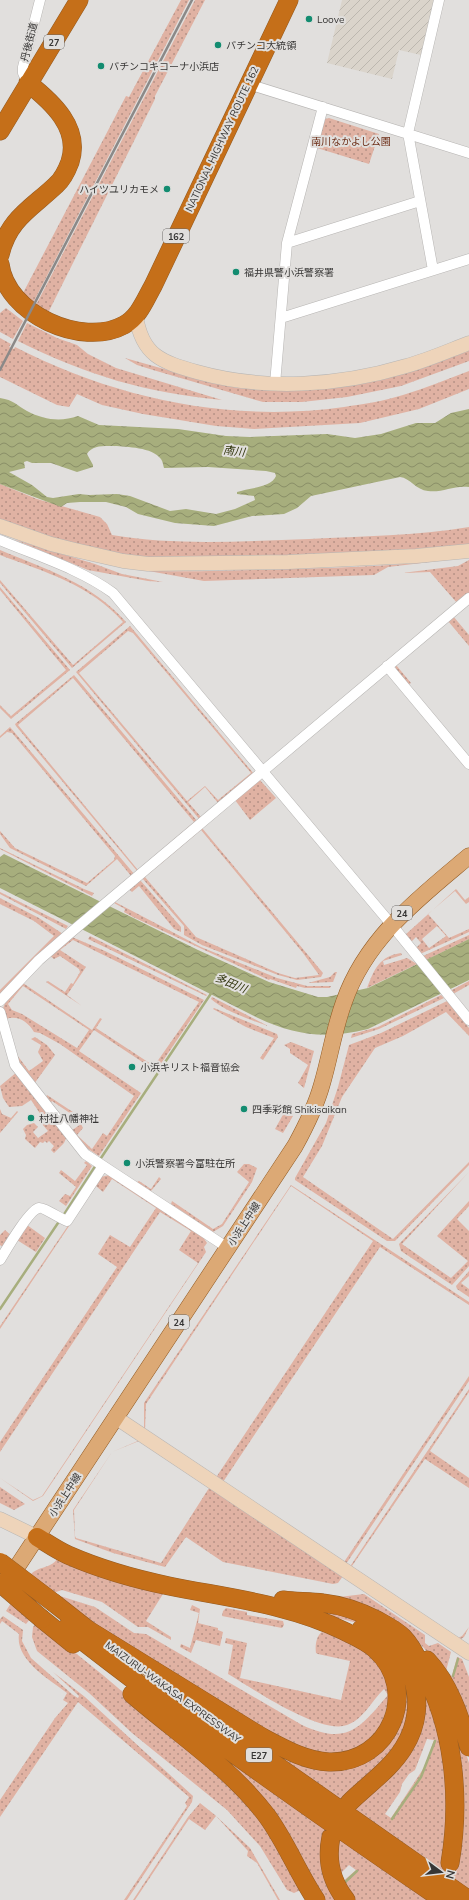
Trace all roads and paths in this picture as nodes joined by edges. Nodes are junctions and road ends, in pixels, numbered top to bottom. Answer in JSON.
{"nodes":[{"id":1,"x":40,"y":0,"type":"edge"},
{"id":2,"x":79,"y":0,"type":"edge"},
{"id":3,"x":289,"y":0,"type":"edge"},
{"id":4,"x":440,"y":0,"type":"edge"},
{"id":5,"x":28,"y":83,"type":"junction"},
{"id":6,"x":248,"y":84,"type":"junction"},
{"id":7,"x":323,"y":107,"type":"junction"},
{"id":8,"x":0,"y":131,"type":"edge"},
{"id":9,"x":408,"y":133,"type":"junction"},
{"id":10,"x":469,"y":153,"type":"edge"},
{"id":11,"x":420,"y":201,"type":"junction"},
{"id":12,"x":287,"y":243,"type":"junction"},
{"id":13,"x":0,"y":255,"type":"edge"},
{"id":14,"x":469,"y":260,"type":"edge"},
{"id":15,"x":0,"y":264,"type":"edge"},
{"id":16,"x":433,"y":270,"type":"junction"},
{"id":17,"x":136,"y":316,"type":"junction"},
{"id":18,"x":281,"y":318,"type":"junction"},
{"id":19,"x":469,"y":343,"type":"edge"},
{"id":20,"x":275,"y":384,"type":"junction"},
{"id":21,"x":0,"y":526,"type":"edge"},
{"id":22,"x":0,"y":540,"type":"edge"},
{"id":23,"x":469,"y":551,"type":"edge"},
{"id":24,"x":469,"y":598,"type":"edge"},
{"id":25,"x":387,"y":666,"type":"junction"},
{"id":26,"x":469,"y":764,"type":"edge"},
{"id":27,"x":264,"y":771,"type":"junction"},
{"id":28,"x":469,"y":856,"type":"edge"},
{"id":29,"x":391,"y":924,"type":"junction"},
{"id":30,"x":0,"y":1001,"type":"edge"},
{"id":31,"x":0,"y":1016,"type":"edge"},
{"id":32,"x":469,"y":1020,"type":"edge"},
{"id":33,"x":100,"y":1164,"type":"junction"},
{"id":34,"x":228,"y":1248,"type":"junction"},
{"id":35,"x":0,"y":1260,"type":"edge"},
{"id":36,"x":115,"y":1417,"type":"junction"},
{"id":37,"x":0,"y":1519,"type":"edge"},
{"id":38,"x":37,"y":1536,"type":"junction"},
{"id":39,"x":0,"y":1562,"type":"edge"},
{"id":40,"x":0,"y":1577,"type":"edge"},
{"id":41,"x":0,"y":1583,"type":"edge"},
{"id":42,"x":0,"y":1593,"type":"edge"},
{"id":43,"x":47,"y":1612,"type":"junction"},
{"id":44,"x":322,"y":1620,"type":"junction"},
{"id":45,"x":82,"y":1626,"type":"junction"},
{"id":46,"x":403,"y":1637,"type":"junction"},
{"id":47,"x":469,"y":1653,"type":"edge"},
{"id":48,"x":469,"y":1747,"type":"edge"},
{"id":49,"x":349,"y":1803,"type":"dead end"},
{"id":50,"x":331,"y":1838,"type":"dead end"},
{"id":51,"x":450,"y":1863,"type":"dead end"},
{"id":52,"x":316,"y":1900,"type":"edge"},
{"id":53,"x":346,"y":1900,"type":"edge"},
{"id":54,"x":443,"y":1900,"type":"edge"},
{"id":55,"x":469,"y":1900,"type":"edge"}],
"edges":[{"from":1,"to":5,"type":"street","name":"丹後街道"},
{"from":2,"to":5,"type":"highway","number":"27"},
{"from":3,"to":6,"type":"highway","name":"NATIONAL HIGHWAY ROUTE 162","number":"162"},
{"from":4,"to":9,"type":"street"},
{"from":5,"to":8,"type":"highway","number":"27"},
{"from":5,"to":13,"type":"highway"},
{"from":6,"to":7,"type":"street"},
{"from":6,"to":17,"type":"highway","name":"NATIONAL HIGHWAY ROUTE 162","number":"162"},
{"from":7,"to":9,"type":"street"},
{"from":7,"to":12,"type":"street"},
{"from":9,"to":10,"type":"street"},
{"from":9,"to":11,"type":"street"},
{"from":11,"to":12,"type":"street"},
{"from":11,"to":16,"type":"street"},
{"from":12,"to":18,"type":"street"},
{"from":14,"to":16,"type":"street"},
{"from":15,"to":17,"type":"highway","name":"NATIONAL HIGHWAY ROUTE 162","number":"162"},
{"from":16,"to":18,"type":"street"},
{"from":17,"to":20,"type":"street"},
{"from":18,"to":20,"type":"street"},
{"from":19,"to":20,"type":"street"},
{"from":21,"to":23,"type":"street"},
{"from":22,"to":27,"type":"street"},
{"from":24,"to":25,"type":"street"},
{"from":25,"to":26,"type":"street"},
{"from":25,"to":27,"type":"street"},
{"from":27,"to":29,"type":"street"},
{"from":27,"to":30,"type":"street"},
{"from":28,"to":29,"type":"main road","name":"小浜上中線","number":"24"},
{"from":29,"to":32,"type":"street"},
{"from":29,"to":34,"type":"main road","name":"小浜上中線","number":"24"},
{"from":31,"to":33,"type":"street"},
{"from":33,"to":34,"type":"street"},
{"from":33,"to":35,"type":"street"},
{"from":34,"to":36,"type":"main road","name":"小浜上中線","number":"24"},
{"from":36,"to":38,"type":"main road","name":"小浜上中線","number":"24"},
{"from":36,"to":47,"type":"street"},
{"from":37,"to":38,"type":"street"},
{"from":38,"to":42,"type":"main road","name":"小浜上中線","number":"24"},
{"from":38,"to":44,"type":"highway"},
{"from":38,"to":46,"type":"highway"},
{"from":39,"to":43,"type":"highway","name":"MAIZURU-WAKASA EXPRESSWAY","number":"E27","bridge":true},
{"from":40,"to":43,"type":"highway","name":"MAIZURU-WAKASA EXPRESSWAY","number":"E27"},
{"from":41,"to":43,"type":"highway","bridge":true},
{"from":43,"to":45,"type":"highway","name":"MAIZURU-WAKASA EXPRESSWAY","number":"E27"},
{"from":43,"to":52,"type":"highway"},
{"from":43,"to":54,"type":"highway","name":"MAIZURU-WAKASA EXPRESSWAY","number":"E27"},
{"from":44,"to":45,"type":"highway"},
{"from":44,"to":49,"type":"highway"},
{"from":45,"to":55,"type":"highway","name":"MAIZURU-WAKASA EXPRESSWAY","number":"E27"},
{"from":46,"to":48,"type":"highway"},
{"from":46,"to":51,"type":"highway"},
{"from":50,"to":53,"type":"highway"}]}
